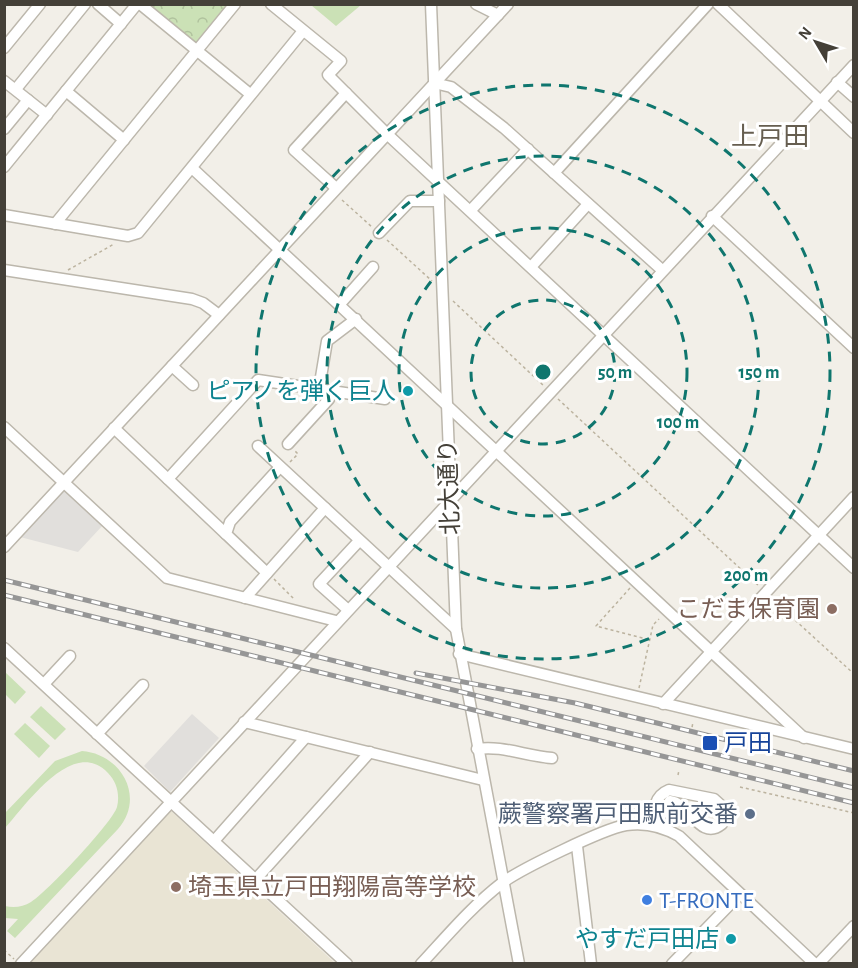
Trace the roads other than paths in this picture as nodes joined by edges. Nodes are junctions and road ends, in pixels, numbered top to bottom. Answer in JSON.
{"nodes":[{"id":1,"x":40,"y":4,"type":"edge"},
{"id":2,"x":85,"y":4,"type":"edge"},
{"id":3,"x":98,"y":4,"type":"edge"},
{"id":4,"x":138,"y":4,"type":"edge"},
{"id":5,"x":235,"y":4,"type":"edge"},
{"id":6,"x":271,"y":4,"type":"edge"},
{"id":7,"x":431,"y":4,"type":"edge"},
{"id":8,"x":476,"y":4,"type":"edge"},
{"id":9,"x":508,"y":4,"type":"edge"},
{"id":10,"x":708,"y":4,"type":"edge"},
{"id":11,"x":718,"y":4,"type":"edge"},
{"id":12,"x":498,"y":15,"type":"junction"},
{"id":13,"x":121,"y":24,"type":"junction"},
{"id":14,"x":303,"y":31,"type":"junction"},
{"id":15,"x":4,"y":48,"type":"edge"},
{"id":16,"x":198,"y":51,"type":"junction"},
{"id":17,"x":854,"y":65,"type":"edge"},
{"id":18,"x":4,"y":81,"type":"edge"},
{"id":19,"x":837,"y":82,"type":"junction"},
{"id":20,"x":434,"y":83,"type":"junction"},
{"id":21,"x":16,"y":90,"type":"junction"},
{"id":22,"x":66,"y":91,"type":"junction"},
{"id":23,"x":346,"y":93,"type":"junction"},
{"id":24,"x":250,"y":94,"type":"junction"},
{"id":25,"x":854,"y":97,"type":"edge"},
{"id":26,"x":28,"y":100,"type":"junction"},
{"id":27,"x":820,"y":101,"type":"junction"},
{"id":28,"x":47,"y":115,"type":"junction"},
{"id":29,"x":4,"y":129,"type":"edge"},
{"id":30,"x":854,"y":133,"type":"edge"},
{"id":31,"x":387,"y":134,"type":"junction"},
{"id":32,"x":124,"y":140,"type":"junction"},
{"id":33,"x":528,"y":149,"type":"junction"},
{"id":34,"x":6,"y":161,"type":"edge"},
{"id":35,"x":192,"y":168,"type":"junction"},
{"id":36,"x":554,"y":173,"type":"junction"},
{"id":37,"x":438,"y":179,"type":"junction"},
{"id":38,"x":334,"y":189,"type":"junction"},
{"id":39,"x":438,"y":201,"type":"junction"},
{"id":40,"x":588,"y":204,"type":"junction"},
{"id":41,"x":471,"y":210,"type":"junction"},
{"id":42,"x":4,"y":215,"type":"edge"},
{"id":43,"x":712,"y":216,"type":"junction"},
{"id":44,"x":55,"y":224,"type":"junction"},
{"id":45,"x":379,"y":233,"type":"road end"},
{"id":46,"x":280,"y":249,"type":"junction"},
{"id":47,"x":373,"y":267,"type":"dead end"},
{"id":48,"x":531,"y":267,"type":"junction"},
{"id":49,"x":4,"y":270,"type":"edge"},
{"id":50,"x":662,"y":270,"type":"junction"},
{"id":51,"x":340,"y":304,"type":"junction"},
{"id":52,"x":219,"y":315,"type":"junction"},
{"id":53,"x":356,"y":319,"type":"junction"},
{"id":54,"x":603,"y":334,"type":"junction"},
{"id":55,"x":854,"y":348,"type":"edge"},
{"id":56,"x":172,"y":366,"type":"junction"},
{"id":57,"x":193,"y":385,"type":"dead end"},
{"id":58,"x":325,"y":390,"type":"junction"},
{"id":59,"x":385,"y":399,"type":"dead end"},
{"id":60,"x":446,"y":403,"type":"junction"},
{"id":61,"x":4,"y":427,"type":"edge"},
{"id":62,"x":114,"y":428,"type":"junction"},
{"id":63,"x":288,"y":444,"type":"road end"},
{"id":64,"x":258,"y":446,"type":"dead end"},
{"id":65,"x":496,"y":449,"type":"junction"},
{"id":66,"x":281,"y":468,"type":"junction"},
{"id":67,"x":168,"y":479,"type":"junction"},
{"id":68,"x":64,"y":483,"type":"junction"},
{"id":69,"x":854,"y":497,"type":"edge"},
{"id":70,"x":449,"y":499,"type":"junction"},
{"id":71,"x":325,"y":508,"type":"junction"},
{"id":72,"x":226,"y":534,"type":"junction"},
{"id":73,"x":819,"y":535,"type":"junction"},
{"id":74,"x":360,"y":541,"type":"junction"},
{"id":75,"x":6,"y":542,"type":"edge"},
{"id":76,"x":387,"y":565,"type":"junction"},
{"id":77,"x":854,"y":568,"type":"edge"},
{"id":78,"x":267,"y":573,"type":"junction"},
{"id":79,"x":245,"y":598,"type":"junction"},
{"id":80,"x":347,"y":609,"type":"junction"},
{"id":81,"x":336,"y":621,"type":"junction"},
{"id":82,"x":456,"y":628,"type":"junction"},
{"id":83,"x":4,"y":648,"type":"edge"},
{"id":84,"x":712,"y":650,"type":"junction"},
{"id":85,"x":459,"y":654,"type":"junction"},
{"id":86,"x":70,"y":656,"type":"dead end"},
{"id":87,"x":44,"y":684,"type":"junction"},
{"id":88,"x":143,"y":686,"type":"dead end"},
{"id":89,"x":663,"y":704,"type":"junction"},
{"id":90,"x":244,"y":722,"type":"junction"},
{"id":91,"x":98,"y":734,"type":"junction"},
{"id":92,"x":306,"y":737,"type":"junction"},
{"id":93,"x":804,"y":738,"type":"junction"},
{"id":94,"x":477,"y":749,"type":"junction"},
{"id":95,"x":854,"y":749,"type":"edge"},
{"id":96,"x":370,"y":752,"type":"junction"},
{"id":97,"x":552,"y":758,"type":"dead end"},
{"id":98,"x":483,"y":780,"type":"junction"},
{"id":99,"x":171,"y":800,"type":"junction"},
{"id":100,"x":656,"y":825,"type":"junction"},
{"id":101,"x":214,"y":841,"type":"junction"},
{"id":102,"x":577,"y":846,"type":"junction"},
{"id":103,"x":256,"y":879,"type":"junction"},
{"id":104,"x":503,"y":882,"type":"junction"},
{"id":105,"x":740,"y":894,"type":"junction"},
{"id":106,"x":854,"y":926,"type":"edge"},
{"id":107,"x":20,"y":963,"type":"edge"},
{"id":108,"x":347,"y":963,"type":"edge"},
{"id":109,"x":421,"y":963,"type":"edge"},
{"id":110,"x":519,"y":963,"type":"edge"},
{"id":111,"x":591,"y":963,"type":"edge"},
{"id":112,"x":672,"y":963,"type":"edge"},
{"id":113,"x":816,"y":963,"type":"edge"}],
"edges":[{"from":1,"to":15,"type":"street"},
{"from":2,"to":21,"type":"street"},
{"from":3,"to":13,"type":"street"},
{"from":4,"to":13,"type":"street"},
{"from":4,"to":16,"type":"street"},
{"from":5,"to":16,"type":"street"},
{"from":6,"to":14,"type":"street"},
{"from":7,"to":20,"type":"street","name":"北大通り"},
{"from":8,"to":12,"type":"street"},
{"from":9,"to":12,"type":"street"},
{"from":10,"to":36,"type":"street"},
{"from":11,"to":27,"type":"street"},
{"from":12,"to":20,"type":"street"},
{"from":13,"to":22,"type":"street"},
{"from":14,"to":23,"type":"street"},
{"from":14,"to":24,"type":"street"},
{"from":16,"to":24,"type":"street"},
{"from":16,"to":32,"type":"street"},
{"from":17,"to":19,"type":"street"},
{"from":18,"to":21,"type":"street"},
{"from":19,"to":25,"type":"street"},
{"from":19,"to":27,"type":"street"},
{"from":20,"to":31,"type":"street"},
{"from":20,"to":33,"type":"street"},
{"from":20,"to":37,"type":"street","name":"北大通り"},
{"from":21,"to":26,"type":"street"},
{"from":22,"to":28,"type":"street"},
{"from":22,"to":32,"type":"street"},
{"from":23,"to":31,"type":"street"},
{"from":23,"to":38,"type":"street"},
{"from":24,"to":35,"type":"street"},
{"from":26,"to":28,"type":"street"},
{"from":26,"to":29,"type":"street"},
{"from":27,"to":30,"type":"street"},
{"from":27,"to":43,"type":"street"},
{"from":28,"to":34,"type":"street"},
{"from":31,"to":37,"type":"street"},
{"from":31,"to":38,"type":"street"},
{"from":32,"to":44,"type":"street"},
{"from":33,"to":36,"type":"street"},
{"from":33,"to":41,"type":"street"},
{"from":35,"to":44,"type":"street"},
{"from":35,"to":46,"type":"street"},
{"from":36,"to":40,"type":"street"},
{"from":37,"to":39,"type":"street","name":"北大通り"},
{"from":37,"to":41,"type":"street"},
{"from":38,"to":46,"type":"street"},
{"from":39,"to":45,"type":"street"},
{"from":39,"to":60,"type":"street","name":"北大通り"},
{"from":40,"to":48,"type":"street"},
{"from":40,"to":50,"type":"street"},
{"from":41,"to":48,"type":"street"},
{"from":42,"to":44,"type":"street"},
{"from":43,"to":50,"type":"street"},
{"from":43,"to":55,"type":"street"},
{"from":46,"to":51,"type":"street"},
{"from":46,"to":52,"type":"street"},
{"from":47,"to":51,"type":"street"},
{"from":48,"to":54,"type":"street"},
{"from":49,"to":52,"type":"street"},
{"from":50,"to":54,"type":"street"},
{"from":51,"to":53,"type":"street"},
{"from":52,"to":56,"type":"street"},
{"from":53,"to":58,"type":"street"},
{"from":53,"to":60,"type":"street"},
{"from":54,"to":65,"type":"street"},
{"from":54,"to":73,"type":"street"},
{"from":56,"to":57,"type":"street"},
{"from":56,"to":62,"type":"street"},
{"from":58,"to":59,"type":"street"},
{"from":58,"to":63,"type":"street"},
{"from":58,"to":67,"type":"street"},
{"from":60,"to":65,"type":"street"},
{"from":60,"to":70,"type":"street","name":"北大通り"},
{"from":61,"to":68,"type":"street"},
{"from":62,"to":67,"type":"street"},
{"from":62,"to":68,"type":"street"},
{"from":64,"to":66,"type":"street"},
{"from":65,"to":70,"type":"street"},
{"from":65,"to":84,"type":"street"},
{"from":66,"to":71,"type":"street"},
{"from":66,"to":72,"type":"street"},
{"from":67,"to":72,"type":"street"},
{"from":68,"to":75,"type":"street"},
{"from":68,"to":79,"type":"street"},
{"from":69,"to":73,"type":"street"},
{"from":70,"to":76,"type":"street"},
{"from":70,"to":82,"type":"street","name":"北大通り"},
{"from":71,"to":74,"type":"street"},
{"from":71,"to":78,"type":"street"},
{"from":72,"to":78,"type":"street"},
{"from":73,"to":77,"type":"street"},
{"from":73,"to":84,"type":"street"},
{"from":74,"to":76,"type":"street"},
{"from":74,"to":80,"type":"street"},
{"from":76,"to":80,"type":"street"},
{"from":76,"to":82,"type":"street"},
{"from":78,"to":79,"type":"street"},
{"from":79,"to":81,"type":"street"},
{"from":80,"to":81,"type":"street"},
{"from":81,"to":90,"type":"street"},
{"from":82,"to":85,"type":"street","name":"北大通り"},
{"from":83,"to":87,"type":"street"},
{"from":84,"to":89,"type":"street"},
{"from":84,"to":93,"type":"street"},
{"from":85,"to":89,"type":"street"},
{"from":85,"to":94,"type":"street","name":"北大通り"},
{"from":86,"to":87,"type":"street"},
{"from":87,"to":91,"type":"street"},
{"from":88,"to":91,"type":"street"},
{"from":89,"to":93,"type":"street"},
{"from":90,"to":92,"type":"street"},
{"from":90,"to":99,"type":"street"},
{"from":91,"to":99,"type":"street"},
{"from":92,"to":96,"type":"street"},
{"from":92,"to":101,"type":"street"},
{"from":93,"to":95,"type":"street"},
{"from":94,"to":97,"type":"street"},
{"from":94,"to":98,"type":"street","name":"北大通り"},
{"from":96,"to":98,"type":"street"},
{"from":96,"to":103,"type":"street"},
{"from":98,"to":104,"type":"street","name":"北大通り"},
{"from":99,"to":101,"type":"street"},
{"from":99,"to":107,"type":"street"},
{"from":100,"to":100,"type":"street"},
{"from":100,"to":102,"type":"street"},
{"from":100,"to":105,"type":"street"},
{"from":101,"to":103,"type":"street"},
{"from":102,"to":104,"type":"street"},
{"from":102,"to":111,"type":"street"},
{"from":103,"to":108,"type":"street"},
{"from":104,"to":109,"type":"street"},
{"from":104,"to":110,"type":"street","name":"北大通り"},
{"from":105,"to":112,"type":"street"},
{"from":105,"to":113,"type":"street"},
{"from":106,"to":113,"type":"street"}]}
